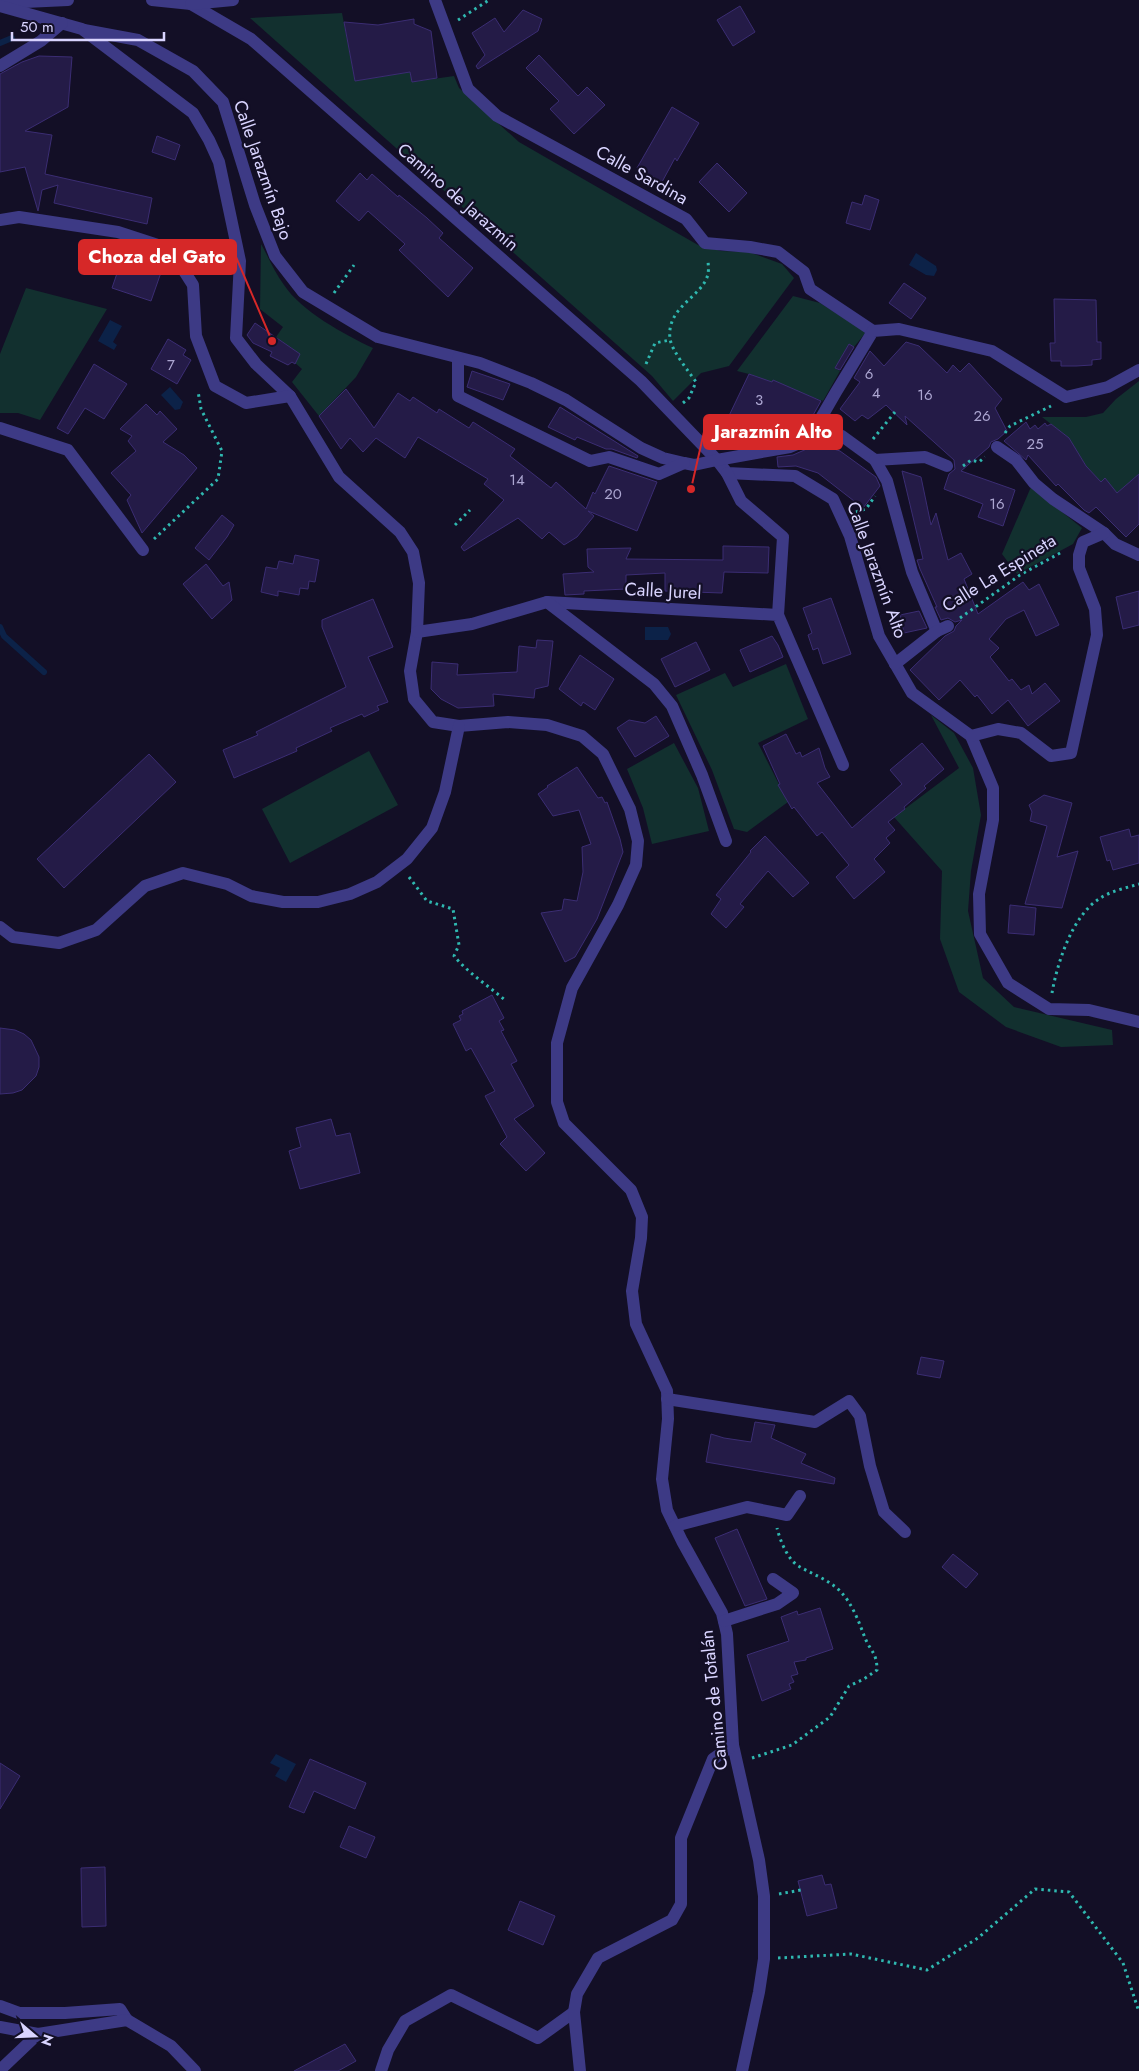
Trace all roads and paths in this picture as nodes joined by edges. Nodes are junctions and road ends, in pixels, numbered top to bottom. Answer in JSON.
{"nodes":[{"id":1,"x":68,"y":0,"type":"edge"},
{"id":2,"x":152,"y":0,"type":"edge"},
{"id":3,"x":233,"y":0,"type":"edge"},
{"id":4,"x":435,"y":0,"type":"edge"},
{"id":5,"x":489,"y":0,"type":"edge"},
{"id":6,"x":192,"y":4,"type":"junction"},
{"id":7,"x":0,"y":5,"type":"edge"},
{"id":8,"x":62,"y":24,"type":"junction"},
{"id":9,"x":445,"y":28,"type":"junction"},
{"id":10,"x":82,"y":29,"type":"junction"},
{"id":11,"x":0,"y":66,"type":"edge"},
{"id":12,"x":0,"y":220,"type":"edge"},
{"id":13,"x":705,"y":243,"type":"junction"},
{"id":14,"x":354,"y":265,"type":"dead end"},
{"id":15,"x":325,"y":305,"type":"junction"},
{"id":16,"x":873,"y":331,"type":"junction"},
{"id":17,"x":670,"y":340,"type":"junction"},
{"id":18,"x":458,"y":358,"type":"junction"},
{"id":19,"x":206,"y":363,"type":"junction"},
{"id":20,"x":1139,"y":370,"type":"edge"},
{"id":21,"x":641,"y":381,"type":"junction"},
{"id":22,"x":290,"y":396,"type":"junction"},
{"id":23,"x":1066,"y":397,"type":"junction"},
{"id":24,"x":670,"y":412,"type":"junction"},
{"id":25,"x":895,"y":412,"type":"dead end"},
{"id":26,"x":0,"y":428,"type":"edge"},
{"id":27,"x":810,"y":437,"type":"junction"},
{"id":28,"x":872,"y":441,"type":"dead end"},
{"id":29,"x":996,"y":447,"type":"junction"},
{"id":30,"x":717,"y":460,"type":"junction"},
{"id":31,"x":875,"y":460,"type":"junction"},
{"id":32,"x":684,"y":463,"type":"junction"},
{"id":33,"x":946,"y":466,"type":"joint"},
{"id":34,"x":727,"y":473,"type":"junction"},
{"id":35,"x":887,"y":481,"type":"junction"},
{"id":36,"x":470,"y":510,"type":"dead end"},
{"id":37,"x":841,"y":517,"type":"junction"},
{"id":38,"x":455,"y":525,"type":"dead end"},
{"id":39,"x":1104,"y":533,"type":"junction"},
{"id":40,"x":1139,"y":540,"type":"edge"},
{"id":41,"x":1083,"y":542,"type":"junction"},
{"id":42,"x":143,"y":550,"type":"joint"},
{"id":43,"x":1134,"y":552,"type":"edge"},
{"id":44,"x":547,"y":602,"type":"junction"},
{"id":45,"x":778,"y":615,"type":"junction"},
{"id":46,"x":943,"y":628,"type":"junction"},
{"id":47,"x":417,"y":632,"type":"junction"},
{"id":48,"x":895,"y":664,"type":"junction"},
{"id":49,"x":458,"y":726,"type":"junction"},
{"id":50,"x":971,"y":736,"type":"junction"},
{"id":51,"x":843,"y":765,"type":"dead end"},
{"id":52,"x":726,"y":841,"type":"dead end"},
{"id":53,"x":400,"y":865,"type":"junction"},
{"id":54,"x":1139,"y":884,"type":"edge"},
{"id":55,"x":0,"y":927,"type":"edge"},
{"id":56,"x":506,"y":1001,"type":"dead end"},
{"id":57,"x":1049,"y":1009,"type":"junction"},
{"id":58,"x":1139,"y":1022,"type":"edge"},
{"id":59,"x":667,"y":1399,"type":"junction"},
{"id":60,"x":800,"y":1496,"type":"dead end"},
{"id":61,"x":773,"y":1513,"type":"junction"},
{"id":62,"x":675,"y":1526,"type":"junction"},
{"id":63,"x":905,"y":1532,"type":"dead end"},
{"id":64,"x":773,"y":1579,"type":"dead end"},
{"id":65,"x":724,"y":1621,"type":"junction"},
{"id":66,"x":733,"y":1745,"type":"junction"},
{"id":67,"x":736,"y":1758,"type":"junction"},
{"id":68,"x":801,"y":1890,"type":"dead end"},
{"id":69,"x":776,"y":1895,"type":"dead end"},
{"id":70,"x":764,"y":1959,"type":"junction"},
{"id":71,"x":0,"y":2006,"type":"edge"},
{"id":72,"x":574,"y":2012,"type":"junction"},
{"id":73,"x":1139,"y":2012,"type":"edge"},
{"id":74,"x":127,"y":2020,"type":"junction"},
{"id":75,"x":0,"y":2027,"type":"edge"},
{"id":76,"x":38,"y":2034,"type":"junction"},
{"id":77,"x":0,"y":2070,"type":"edge"},
{"id":78,"x":195,"y":2071,"type":"edge"},
{"id":79,"x":381,"y":2071,"type":"edge"},
{"id":80,"x":580,"y":2071,"type":"edge"},
{"id":81,"x":742,"y":2071,"type":"edge"}],
"edges":[{"from":1,"to":7,"type":"street"},
{"from":2,"to":6,"type":"street","name":"Camino de Jarazmín"},
{"from":3,"to":6,"type":"street"},
{"from":4,"to":9,"type":"street","name":"Calle Sardina"},
{"from":5,"to":9,"type":"path"},
{"from":6,"to":21,"type":"street","name":"Camino de Jarazmín"},
{"from":7,"to":8,"type":"street","name":"Camino de Totalán"},
{"from":8,"to":10,"type":"street","name":"Camino de Totalán"},
{"from":8,"to":11,"type":"street"},
{"from":9,"to":13,"type":"street","name":"Calle Sardina"},
{"from":10,"to":15,"type":"street","name":"Calle Jarazmín Bajo"},
{"from":10,"to":22,"type":"street","name":"Camino de Totalán"},
{"from":12,"to":19,"type":"street"},
{"from":13,"to":16,"type":"street"},
{"from":13,"to":17,"type":"path"},
{"from":14,"to":15,"type":"path"},
{"from":15,"to":18,"type":"street","name":"Calle Jarazmín Bajo"},
{"from":16,"to":23,"type":"street"},
{"from":16,"to":27,"type":"street"},
{"from":17,"to":21,"type":"path"},
{"from":17,"to":24,"type":"path"},
{"from":18,"to":32,"type":"street","name":"Calle Jarazmín Bajo"},
{"from":18,"to":32,"type":"street"},
{"from":19,"to":22,"type":"street"},
{"from":19,"to":42,"type":"path"},
{"from":20,"to":23,"type":"street"},
{"from":21,"to":24,"type":"street","name":"Camino de Jarazmín"},
{"from":22,"to":47,"type":"street","name":"Camino de Totalán"},
{"from":23,"to":29,"type":"path"},
{"from":24,"to":30,"type":"street","name":"Camino de Jarazmín"},
{"from":25,"to":28,"type":"path"},
{"from":26,"to":42,"type":"street"},
{"from":27,"to":30,"type":"street","name":"Calle Jarazmín Bajo"},
{"from":27,"to":31,"type":"street","name":"Calle Jarazmín Bajo"},
{"from":29,"to":33,"type":"path"},
{"from":29,"to":39,"type":"street"},
{"from":30,"to":32,"type":"street","name":"Calle Jarazmín Bajo"},
{"from":30,"to":34,"type":"street"},
{"from":31,"to":33,"type":"street"},
{"from":31,"to":35,"type":"street","name":"Calle La Espineta"},
{"from":34,"to":37,"type":"street","name":"Calle Jarazmín Alto"},
{"from":34,"to":45,"type":"street"},
{"from":35,"to":37,"type":"path"},
{"from":35,"to":46,"type":"street","name":"Calle La Espineta"},
{"from":36,"to":38,"type":"path"},
{"from":37,"to":48,"type":"street","name":"Calle Jarazmín Alto"},
{"from":39,"to":41,"type":"street"},
{"from":39,"to":43,"type":"street"},
{"from":40,"to":43,"type":"street"},
{"from":41,"to":46,"type":"path","name":"Calle La Espineta"},
{"from":41,"to":50,"type":"street"},
{"from":44,"to":45,"type":"street","name":"Calle Jurel"},
{"from":44,"to":47,"type":"street","name":"Calle Jurel"},
{"from":44,"to":52,"type":"street"},
{"from":45,"to":51,"type":"street"},
{"from":46,"to":48,"type":"street"},
{"from":47,"to":49,"type":"street","name":"Camino de Totalán"},
{"from":48,"to":50,"type":"street","name":"Calle Jarazmín Alto"},
{"from":49,"to":53,"type":"street"},
{"from":49,"to":59,"type":"street","name":"Camino de Totalán"},
{"from":50,"to":57,"type":"street"},
{"from":53,"to":55,"type":"street"},
{"from":53,"to":56,"type":"path"},
{"from":54,"to":57,"type":"path"},
{"from":57,"to":58,"type":"street"},
{"from":59,"to":62,"type":"street","name":"Camino de Totalán"},
{"from":59,"to":63,"type":"street"},
{"from":60,"to":61,"type":"street"},
{"from":61,"to":62,"type":"street"},
{"from":61,"to":67,"type":"path"},
{"from":62,"to":65,"type":"street","name":"Camino de Totalán"},
{"from":64,"to":65,"type":"street"},
{"from":65,"to":66,"type":"street","name":"Camino de Totalán"},
{"from":66,"to":67,"type":"street","name":"Camino de Totalán"},
{"from":66,"to":72,"type":"street"},
{"from":67,"to":70,"type":"street","name":"Camino de Totalán"},
{"from":68,"to":69,"type":"path"},
{"from":70,"to":73,"type":"path"},
{"from":70,"to":81,"type":"street","name":"Camino de Totalán"},
{"from":71,"to":74,"type":"street"},
{"from":72,"to":79,"type":"street"},
{"from":72,"to":80,"type":"street"},
{"from":74,"to":76,"type":"street"},
{"from":74,"to":78,"type":"street"},
{"from":75,"to":76,"type":"street"},
{"from":76,"to":77,"type":"street"}]}
